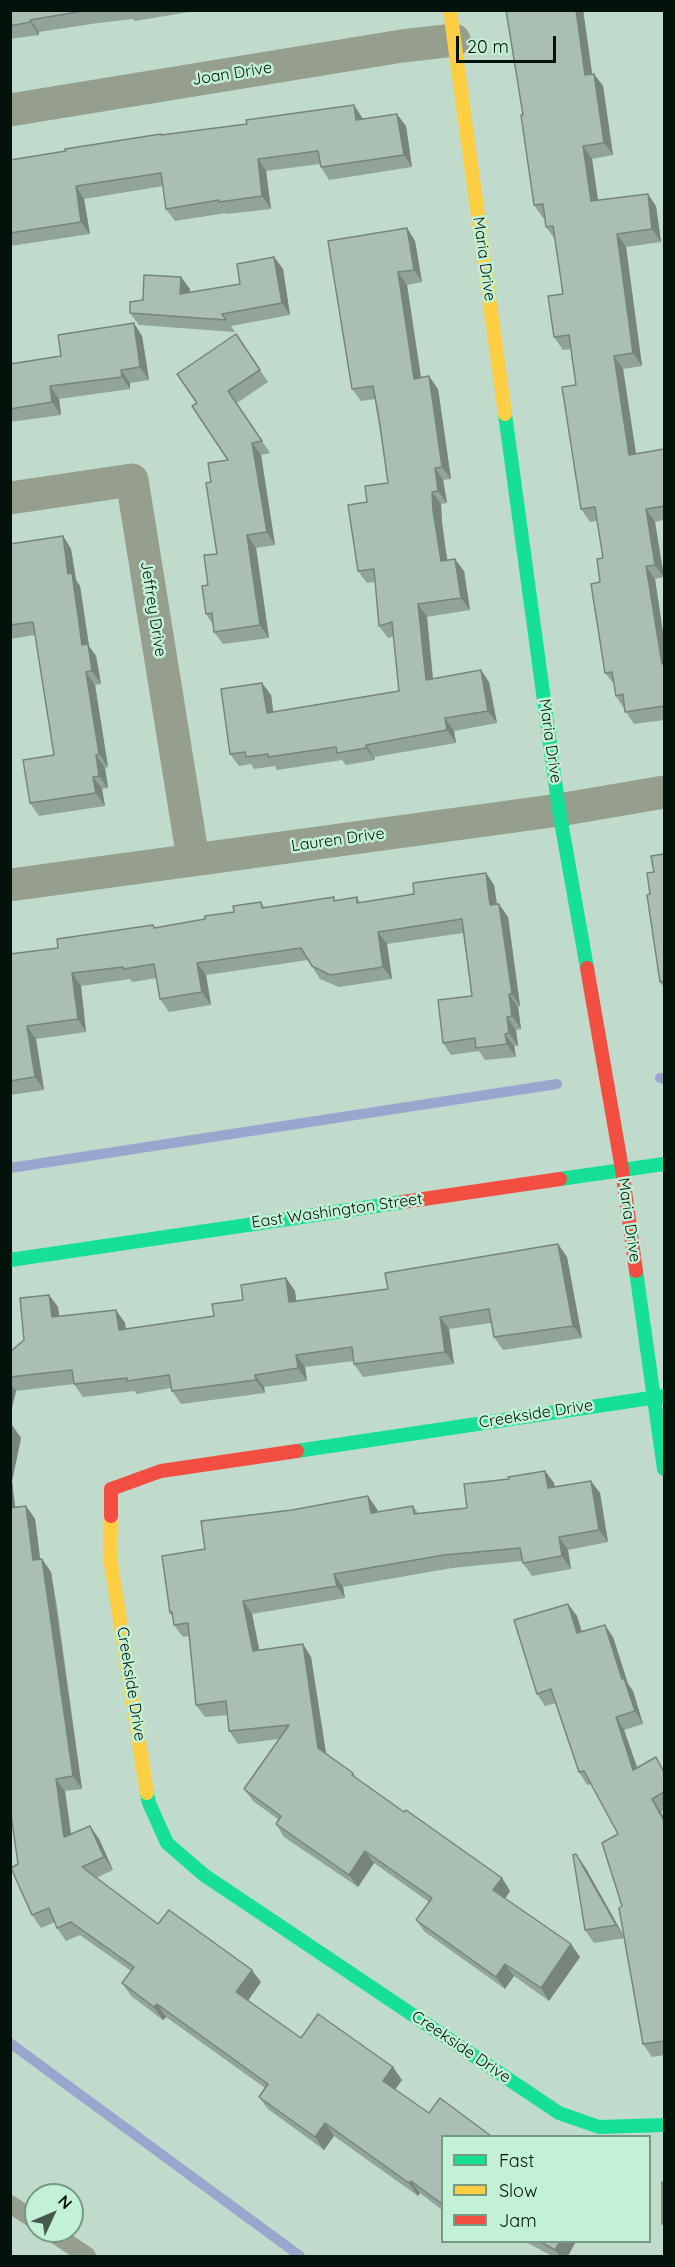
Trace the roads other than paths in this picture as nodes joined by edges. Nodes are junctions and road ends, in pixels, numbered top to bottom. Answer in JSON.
{"nodes":[{"id":1,"x":452,"y":25,"type":"edge"},
{"id":2,"x":10,"y":110,"type":"edge"},
{"id":3,"x":10,"y":498,"type":"edge"},
{"id":4,"x":664,"y":792,"type":"edge"},
{"id":5,"x":560,"y":810,"type":"junction"},
{"id":6,"x":193,"y":859,"type":"junction"},
{"id":7,"x":10,"y":885,"type":"edge"},
{"id":8,"x":664,"y":1164,"type":"edge"},
{"id":9,"x":622,"y":1169,"type":"junction"},
{"id":10,"x":10,"y":1260,"type":"edge"},
{"id":11,"x":659,"y":1397,"type":"edge"},
{"id":12,"x":664,"y":1469,"type":"edge"},
{"id":13,"x":664,"y":2125,"type":"edge"},
{"id":14,"x":10,"y":2204,"type":"edge"},
{"id":15,"x":24,"y":2213,"type":"edge"},
{"id":16,"x":68,"y":2243,"type":"edge"},
{"id":17,"x":87,"y":2256,"type":"edge"}],
"edges":[{"from":1,"to":2,"type":"street","name":"Joan Drive"},
{"from":1,"to":5,"type":"street","name":"Maria Drive"},
{"from":3,"to":6,"type":"street","name":"Jeffrey Drive"},
{"from":4,"to":5,"type":"street","name":"Lauren Drive"},
{"from":5,"to":6,"type":"street","name":"Lauren Drive"},
{"from":5,"to":9,"type":"street","name":"Maria Drive"},
{"from":6,"to":7,"type":"street","name":"Lauren Drive"},
{"from":8,"to":9,"type":"street","name":"East Washington Street"},
{"from":9,"to":10,"type":"street","name":"East Washington Street"},
{"from":9,"to":11,"type":"street","name":"Maria Drive"},
{"from":11,"to":12,"type":"street","name":"Maria Drive"},
{"from":11,"to":13,"type":"street","name":"Creekside Drive"},
{"from":14,"to":15,"type":"lane"},
{"from":16,"to":17,"type":"lane"}]}
